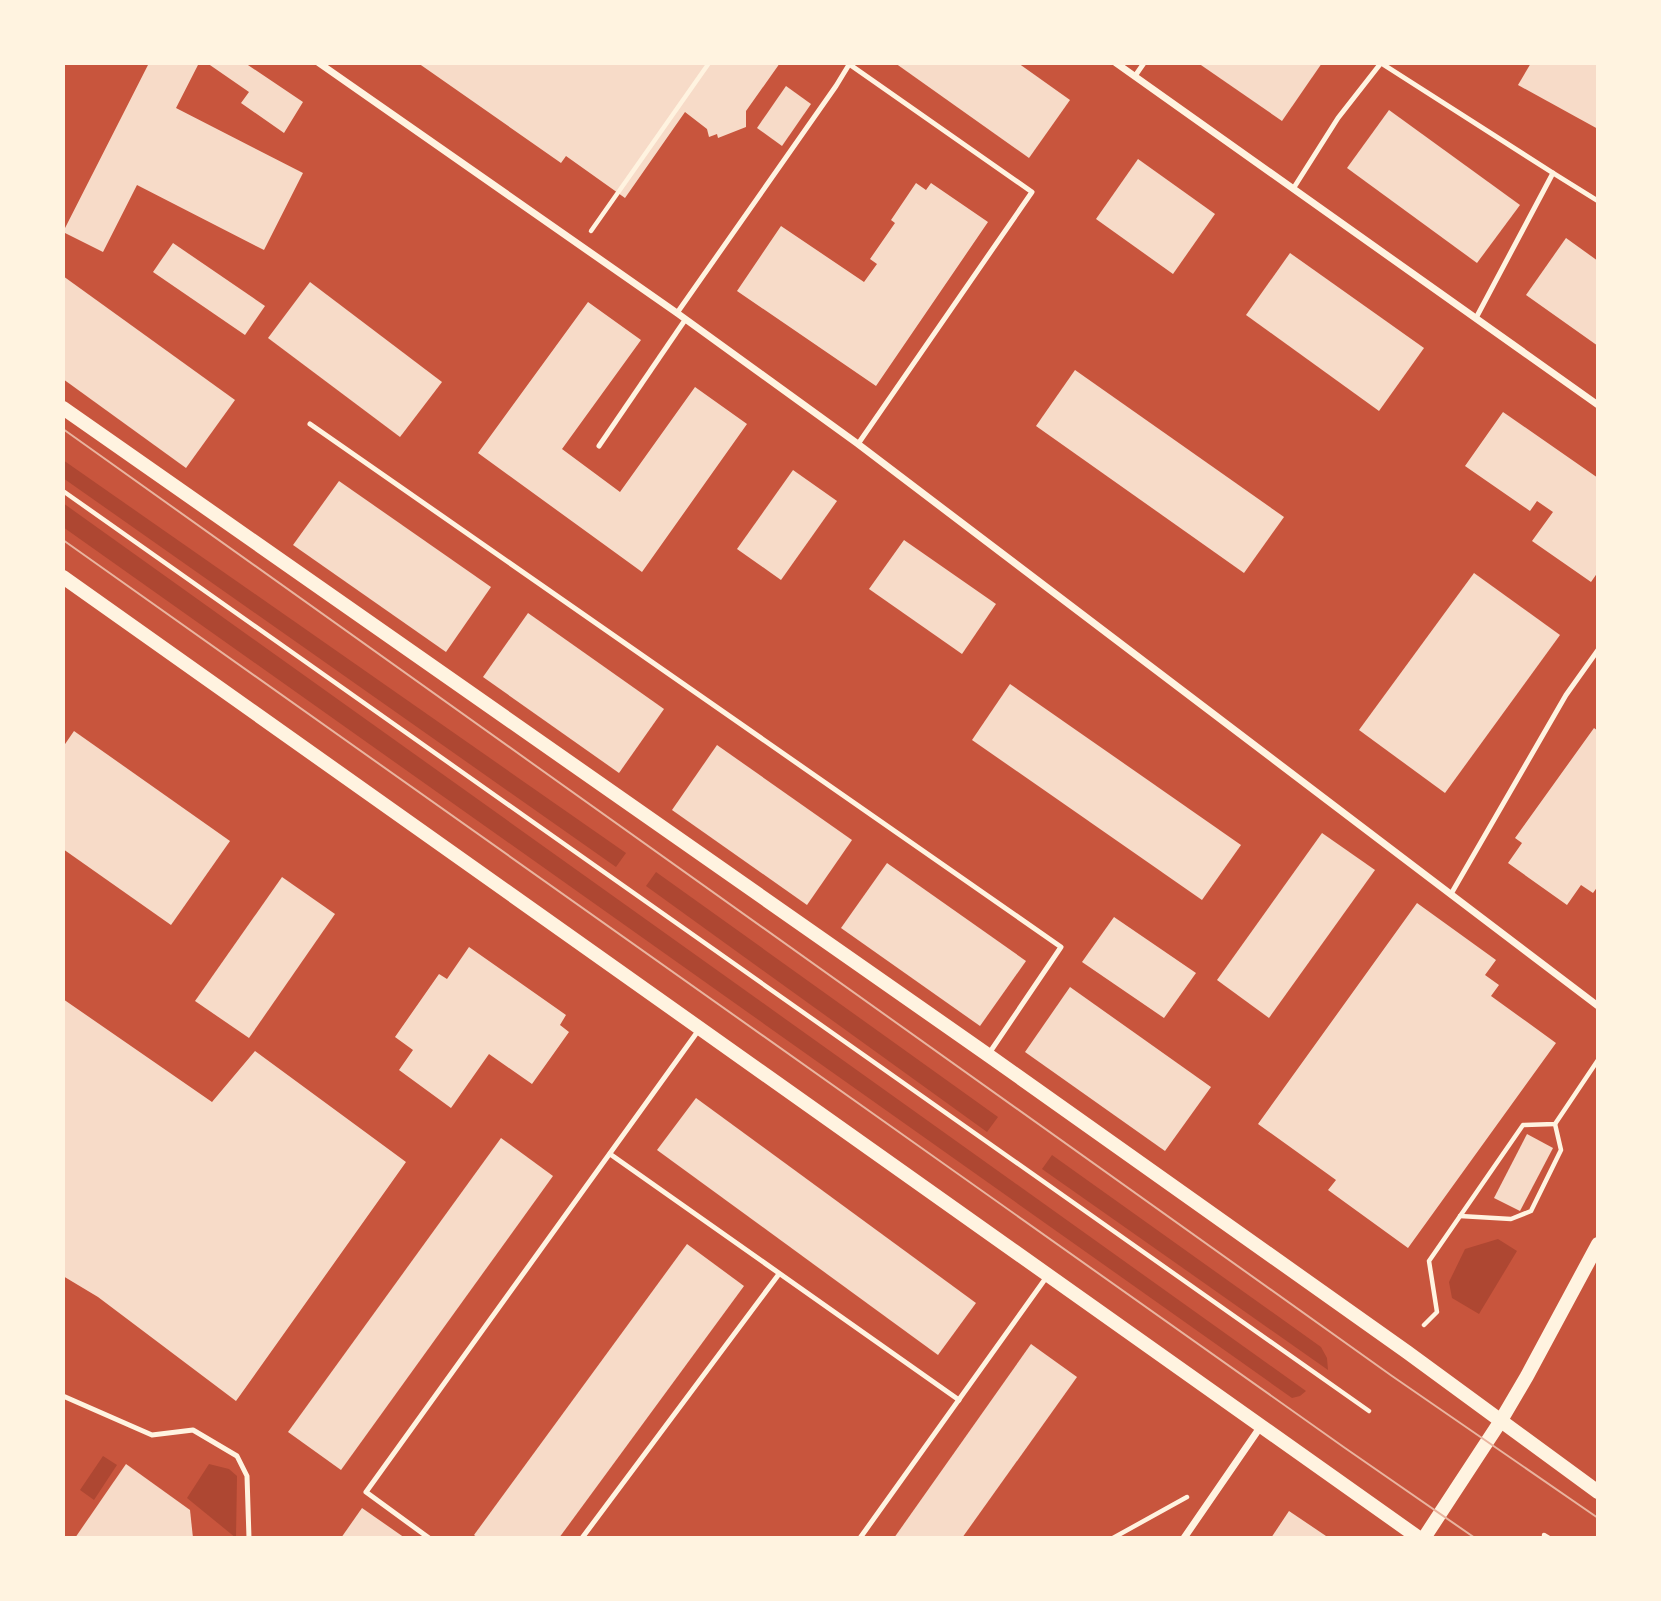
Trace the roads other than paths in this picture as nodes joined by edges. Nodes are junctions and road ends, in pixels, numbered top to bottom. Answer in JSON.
{"nodes":[{"id":1,"x":319,"y":63,"type":"edge"},
{"id":2,"x":1116,"y":63,"type":"edge"},
{"id":3,"x":1144,"y":63,"type":"edge"},
{"id":4,"x":1381,"y":63,"type":"edge"},
{"id":5,"x":849,"y":64,"type":"edge"},
{"id":6,"x":1135,"y":76,"type":"junction"},
{"id":7,"x":1553,"y":173,"type":"junction"},
{"id":8,"x":1293,"y":189,"type":"junction"},
{"id":9,"x":1598,"y":201,"type":"edge"},
{"id":10,"x":677,"y":313,"type":"junction"},
{"id":11,"x":1476,"y":318,"type":"junction"},
{"id":12,"x":685,"y":320,"type":"junction"},
{"id":13,"x":1598,"y":405,"type":"edge"},
{"id":14,"x":63,"y":408,"type":"edge"},
{"id":15,"x":310,"y":424,"type":"dead end"},
{"id":16,"x":858,"y":444,"type":"junction"},
{"id":17,"x":599,"y":446,"type":"dead end"},
{"id":18,"x":63,"y":577,"type":"edge"},
{"id":19,"x":1598,"y":650,"type":"edge"},
{"id":20,"x":1451,"y":894,"type":"junction"},
{"id":21,"x":1598,"y":1006,"type":"edge"},
{"id":22,"x":700,"y":1028,"type":"junction"},
{"id":23,"x":988,"y":1055,"type":"junction"},
{"id":24,"x":610,"y":1154,"type":"junction"},
{"id":25,"x":1598,"y":1244,"type":"edge"},
{"id":26,"x":779,"y":1275,"type":"junction"},
{"id":27,"x":1048,"y":1275,"type":"junction"},
{"id":28,"x":63,"y":1395,"type":"edge"},
{"id":29,"x":959,"y":1400,"type":"junction"},
{"id":30,"x":1500,"y":1422,"type":"junction"},
{"id":31,"x":1261,"y":1426,"type":"junction"},
{"id":32,"x":1598,"y":1492,"type":"edge"},
{"id":33,"x":249,"y":1538,"type":"edge"},
{"id":34,"x":429,"y":1538,"type":"edge"},
{"id":35,"x":582,"y":1538,"type":"edge"},
{"id":36,"x":860,"y":1538,"type":"edge"},
{"id":37,"x":1184,"y":1538,"type":"edge"},
{"id":38,"x":1422,"y":1538,"type":"edge"}],
"edges":[{"from":1,"to":10,"type":"street"},
{"from":2,"to":6,"type":"street"},
{"from":3,"to":6,"type":"lane"},
{"from":4,"to":7,"type":"lane"},
{"from":4,"to":8,"type":"lane"},
{"from":5,"to":10,"type":"lane"},
{"from":5,"to":16,"type":"lane"},
{"from":6,"to":8,"type":"street"},
{"from":7,"to":9,"type":"lane"},
{"from":7,"to":11,"type":"lane"},
{"from":8,"to":11,"type":"street"},
{"from":10,"to":12,"type":"street"},
{"from":11,"to":13,"type":"street"},
{"from":12,"to":16,"type":"street"},
{"from":12,"to":17,"type":"lane"},
{"from":14,"to":23,"type":"main road"},
{"from":15,"to":23,"type":"lane"},
{"from":16,"to":20,"type":"street"},
{"from":18,"to":22,"type":"main road"},
{"from":19,"to":20,"type":"lane"},
{"from":20,"to":21,"type":"street"},
{"from":22,"to":24,"type":"lane"},
{"from":22,"to":27,"type":"main road"},
{"from":23,"to":30,"type":"main road"},
{"from":24,"to":26,"type":"lane"},
{"from":24,"to":34,"type":"lane"},
{"from":25,"to":30,"type":"main road"},
{"from":26,"to":29,"type":"lane"},
{"from":26,"to":35,"type":"lane"},
{"from":27,"to":29,"type":"lane"},
{"from":27,"to":31,"type":"main road"},
{"from":28,"to":33,"type":"lane"},
{"from":29,"to":36,"type":"lane"},
{"from":30,"to":32,"type":"main road"},
{"from":30,"to":38,"type":"main road"},
{"from":31,"to":37,"type":"street"},
{"from":31,"to":38,"type":"main road"}]}
